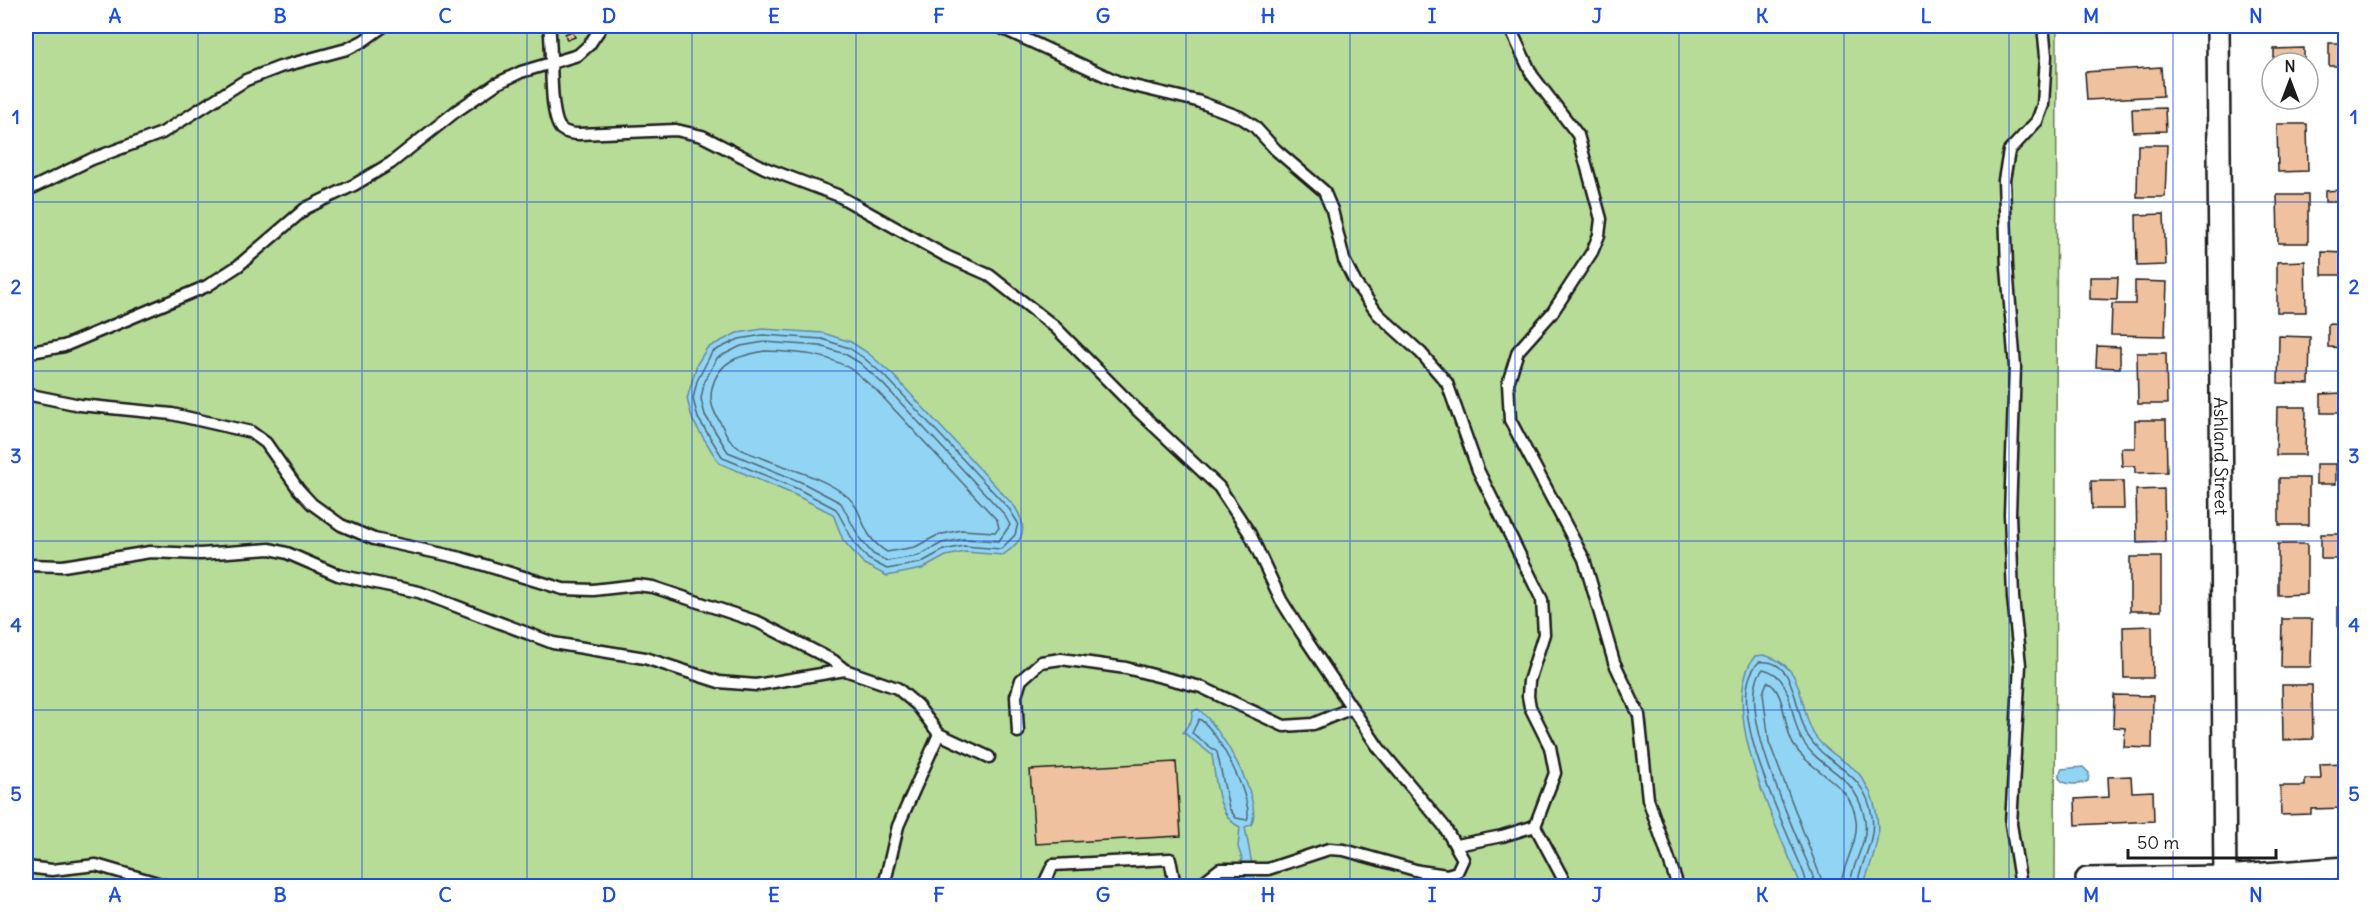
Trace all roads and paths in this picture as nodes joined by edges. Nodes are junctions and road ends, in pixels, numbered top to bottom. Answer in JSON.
{"nodes":[{"id":1,"x":384,"y":26,"type":"edge"},
{"id":2,"x":549,"y":26,"type":"edge"},
{"id":3,"x":602,"y":26,"type":"edge"},
{"id":4,"x":997,"y":26,"type":"edge"},
{"id":5,"x":1509,"y":26,"type":"edge"},
{"id":6,"x":2043,"y":26,"type":"edge"},
{"id":7,"x":2218,"y":26,"type":"edge"},
{"id":8,"x":551,"y":63,"type":"junction"},
{"id":9,"x":26,"y":191,"type":"edge"},
{"id":10,"x":26,"y":353,"type":"edge"},
{"id":11,"x":26,"y":394,"type":"edge"},
{"id":12,"x":26,"y":565,"type":"edge"},
{"id":13,"x":845,"y":670,"type":"junction"},
{"id":14,"x":1352,"y":708,"type":"junction"},
{"id":15,"x":1018,"y":732,"type":"dead end"},
{"id":16,"x":939,"y":734,"type":"junction"},
{"id":17,"x":989,"y":757,"type":"dead end"},
{"id":18,"x":1535,"y":826,"type":"junction"},
{"id":19,"x":1457,"y":845,"type":"junction"},
{"id":20,"x":26,"y":867,"type":"edge"},
{"id":21,"x":2346,"y":868,"type":"edge"},
{"id":22,"x":2087,"y":879,"type":"dead end"},
{"id":23,"x":2224,"y":882,"type":"edge"},
{"id":24,"x":168,"y":886,"type":"edge"},
{"id":25,"x":884,"y":886,"type":"edge"},
{"id":26,"x":1042,"y":886,"type":"edge"},
{"id":27,"x":1175,"y":886,"type":"edge"},
{"id":28,"x":1198,"y":886,"type":"edge"},
{"id":29,"x":1567,"y":886,"type":"edge"},
{"id":30,"x":1678,"y":886,"type":"edge"},
{"id":31,"x":2020,"y":886,"type":"edge"}],
"edges":[{"from":1,"to":9,"type":"lane"},
{"from":2,"to":8,"type":"lane"},
{"from":3,"to":8,"type":"lane"},
{"from":4,"to":18,"type":"lane"},
{"from":5,"to":30,"type":"lane"},
{"from":6,"to":31,"type":"lane"},
{"from":7,"to":23,"type":"street","name":"Ashland Street"},
{"from":8,"to":10,"type":"lane"},
{"from":8,"to":14,"type":"lane"},
{"from":11,"to":13,"type":"lane"},
{"from":12,"to":13,"type":"lane"},
{"from":13,"to":16,"type":"lane"},
{"from":14,"to":15,"type":"lane"},
{"from":14,"to":19,"type":"lane"},
{"from":16,"to":17,"type":"lane"},
{"from":16,"to":25,"type":"lane"},
{"from":18,"to":19,"type":"lane"},
{"from":18,"to":29,"type":"lane"},
{"from":19,"to":28,"type":"lane"},
{"from":20,"to":24,"type":"lane"},
{"from":21,"to":23,"type":"street"},
{"from":22,"to":23,"type":"street"},
{"from":26,"to":27,"type":"lane"}]}
